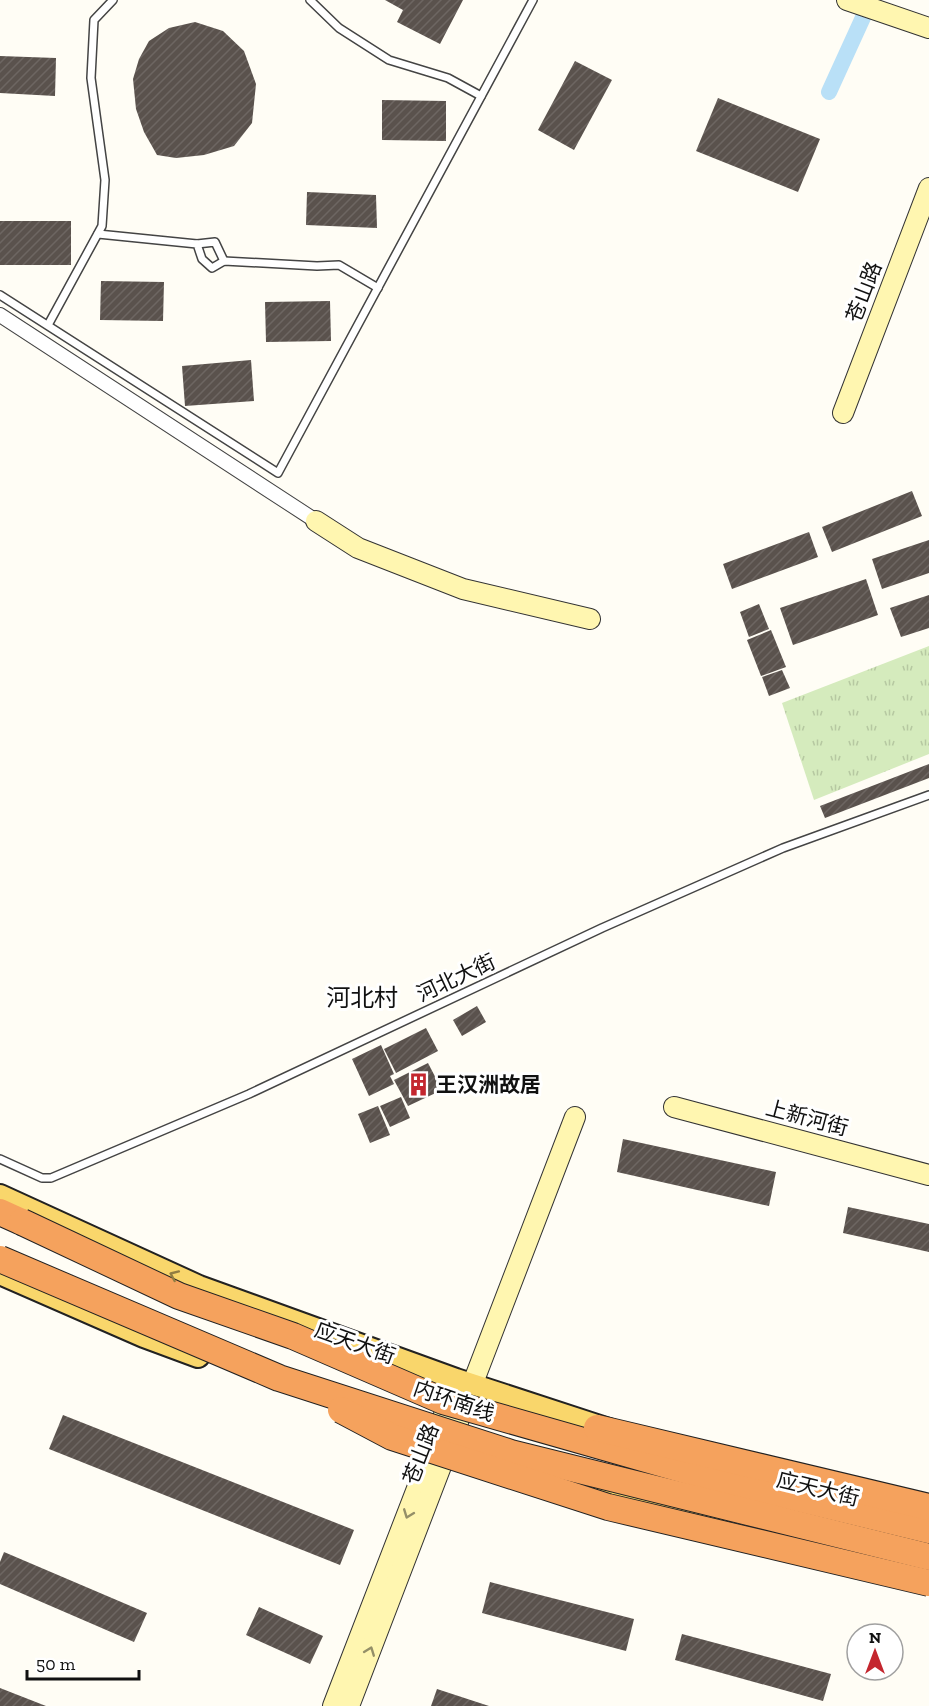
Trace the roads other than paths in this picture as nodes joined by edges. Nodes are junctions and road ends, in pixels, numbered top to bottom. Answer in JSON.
{"nodes":[{"id":1,"x":113,"y":0,"type":"edge"},
{"id":2,"x":310,"y":0,"type":"edge"},
{"id":3,"x":533,"y":0,"type":"edge"},
{"id":4,"x":847,"y":0,"type":"edge"},
{"id":5,"x":929,"y":28,"type":"edge"},
{"id":6,"x":481,"y":96,"type":"junction"},
{"id":7,"x":929,"y":188,"type":"edge"},
{"id":8,"x":98,"y":234,"type":"junction"},
{"id":9,"x":196,"y":244,"type":"junction"},
{"id":10,"x":224,"y":261,"type":"junction"},
{"id":11,"x":378,"y":288,"type":"junction"},
{"id":12,"x":0,"y":295,"type":"edge"},
{"id":13,"x":0,"y":315,"type":"edge"},
{"id":14,"x":48,"y":325,"type":"junction"},
{"id":15,"x":843,"y":412,"type":"dead end"},
{"id":16,"x":316,"y":521,"type":"joint"},
{"id":17,"x":590,"y":619,"type":"dead end"},
{"id":18,"x":929,"y":795,"type":"edge"},
{"id":19,"x":674,"y":1107,"type":"dead end"},
{"id":20,"x":574,"y":1117,"type":"dead end"},
{"id":21,"x":0,"y":1160,"type":"edge"},
{"id":22,"x":928,"y":1170,"type":"edge"},
{"id":23,"x":0,"y":1196,"type":"edge"},
{"id":24,"x":0,"y":1212,"type":"edge"},
{"id":25,"x":0,"y":1260,"type":"edge"},
{"id":26,"x":0,"y":1273,"type":"edge"},
{"id":27,"x":293,"y":1336,"type":"junction"},
{"id":28,"x":279,"y":1378,"type":"junction"},
{"id":29,"x":464,"y":1383,"type":"junction"},
{"id":30,"x":442,"y":1445,"type":"junction"},
{"id":31,"x":929,"y":1507,"type":"edge"},
{"id":32,"x":929,"y":1516,"type":"edge"},
{"id":33,"x":929,"y":1530,"type":"edge"},
{"id":34,"x":929,"y":1557,"type":"edge"},
{"id":35,"x":929,"y":1573,"type":"edge"},
{"id":36,"x":929,"y":1583,"type":"edge"},
{"id":37,"x":333,"y":1706,"type":"edge"},
{"id":38,"x":349,"y":1706,"type":"edge"}],
"edges":[{"from":1,"to":8,"type":"lane"},
{"from":2,"to":6,"type":"lane"},
{"from":3,"to":6,"type":"lane"},
{"from":4,"to":5,"type":"street"},
{"from":6,"to":11,"type":"lane"},
{"from":7,"to":15,"type":"street","name":"苍山路"},
{"from":8,"to":9,"type":"lane"},
{"from":8,"to":14,"type":"lane"},
{"from":9,"to":10,"type":"lane"},
{"from":9,"to":10,"type":"lane"},
{"from":10,"to":11,"type":"lane"},
{"from":11,"to":14,"type":"lane"},
{"from":12,"to":14,"type":"lane"},
{"from":13,"to":16,"type":"street"},
{"from":16,"to":17,"type":"street"},
{"from":18,"to":21,"type":"lane","name":"河北大街"},
{"from":19,"to":22,"type":"street","name":"上新河街"},
{"from":20,"to":29,"type":"street","name":"苍山路"},
{"from":29,"to":23,"type":"main road","name":"应天大街","one_way":true},
{"from":24,"to":27,"type":"highway","name":"内环南线","bridge":true},
{"from":25,"to":28,"type":"highway","name":"内环南线","bridge":true},
{"from":26,"to":30,"type":"main road"},
{"from":27,"to":31,"type":"highway","bridge":true},
{"from":27,"to":33,"type":"highway","name":"内环南线","bridge":true},
{"from":28,"to":34,"type":"highway","name":"内环南线","bridge":true},
{"from":28,"to":36,"type":"highway","bridge":true},
{"from":29,"to":30,"type":"street","name":"苍山路"},
{"from":29,"to":32,"type":"main road","name":"应天大街"},
{"from":30,"to":35,"type":"main road"},
{"from":30,"to":37,"type":"street","name":"苍山路","one_way":true},
{"from":38,"to":30,"type":"street","name":"苍山路","one_way":true}]}
